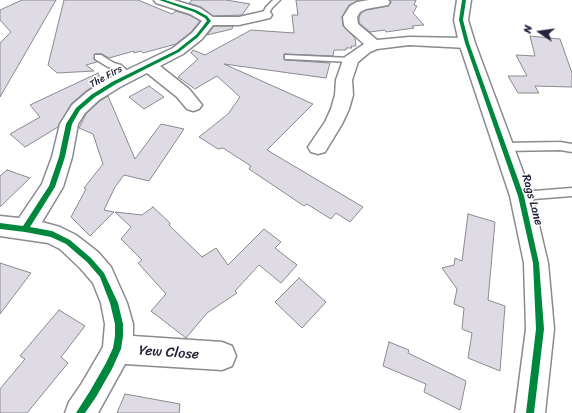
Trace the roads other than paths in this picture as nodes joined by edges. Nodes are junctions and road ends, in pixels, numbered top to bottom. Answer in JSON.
{"nodes":[{"id":1,"x":161,"y":0,"type":"edge"},
{"id":2,"x":277,"y":0,"type":"edge"},
{"id":3,"x":464,"y":0,"type":"edge"},
{"id":4,"x":374,"y":2,"type":"edge"},
{"id":5,"x":265,"y":15,"type":"joint"},
{"id":6,"x":209,"y":22,"type":"junction"},
{"id":7,"x":467,"y":43,"type":"junction"},
{"id":8,"x":374,"y":45,"type":"junction"},
{"id":9,"x":98,"y":57,"type":"dead end"},
{"id":10,"x":288,"y":57,"type":"dead end"},
{"id":11,"x":351,"y":60,"type":"junction"},
{"id":12,"x":149,"y":66,"type":"junction"},
{"id":13,"x":129,"y":76,"type":"junction"},
{"id":14,"x":193,"y":105,"type":"dead end"},
{"id":15,"x":318,"y":147,"type":"dead end"},
{"id":16,"x":505,"y":147,"type":"junction"},
{"id":17,"x":572,"y":148,"type":"edge"},
{"id":18,"x":572,"y":192,"type":"edge"},
{"id":19,"x":521,"y":196,"type":"junction"},
{"id":20,"x":0,"y":226,"type":"edge"},
{"id":21,"x":25,"y":229,"type":"junction"},
{"id":22,"x":117,"y":349,"type":"junction"},
{"id":23,"x":222,"y":356,"type":"dead end"},
{"id":24,"x":80,"y":413,"type":"edge"},
{"id":25,"x":530,"y":413,"type":"edge"}],
"edges":[{"from":1,"to":6,"type":"street"},
{"from":2,"to":5,"type":"lane"},
{"from":3,"to":7,"type":"street","name":"Rags Lane"},
{"from":4,"to":8,"type":"street"},
{"from":5,"to":6,"type":"street"},
{"from":6,"to":12,"type":"street","name":"The Firs"},
{"from":7,"to":8,"type":"street"},
{"from":7,"to":16,"type":"street","name":"Rags Lane"},
{"from":8,"to":11,"type":"street"},
{"from":9,"to":13,"type":"lane"},
{"from":10,"to":11,"type":"lane"},
{"from":11,"to":15,"type":"street"},
{"from":12,"to":13,"type":"street","name":"The Firs"},
{"from":12,"to":14,"type":"street"},
{"from":13,"to":21,"type":"street","name":"The Firs"},
{"from":16,"to":17,"type":"lane"},
{"from":16,"to":19,"type":"street","name":"Rags Lane"},
{"from":18,"to":19,"type":"lane"},
{"from":19,"to":25,"type":"street","name":"Rags Lane"},
{"from":20,"to":21,"type":"street"},
{"from":21,"to":22,"type":"street"},
{"from":22,"to":23,"type":"street","name":"Yew Close"},
{"from":22,"to":24,"type":"street"}]}
